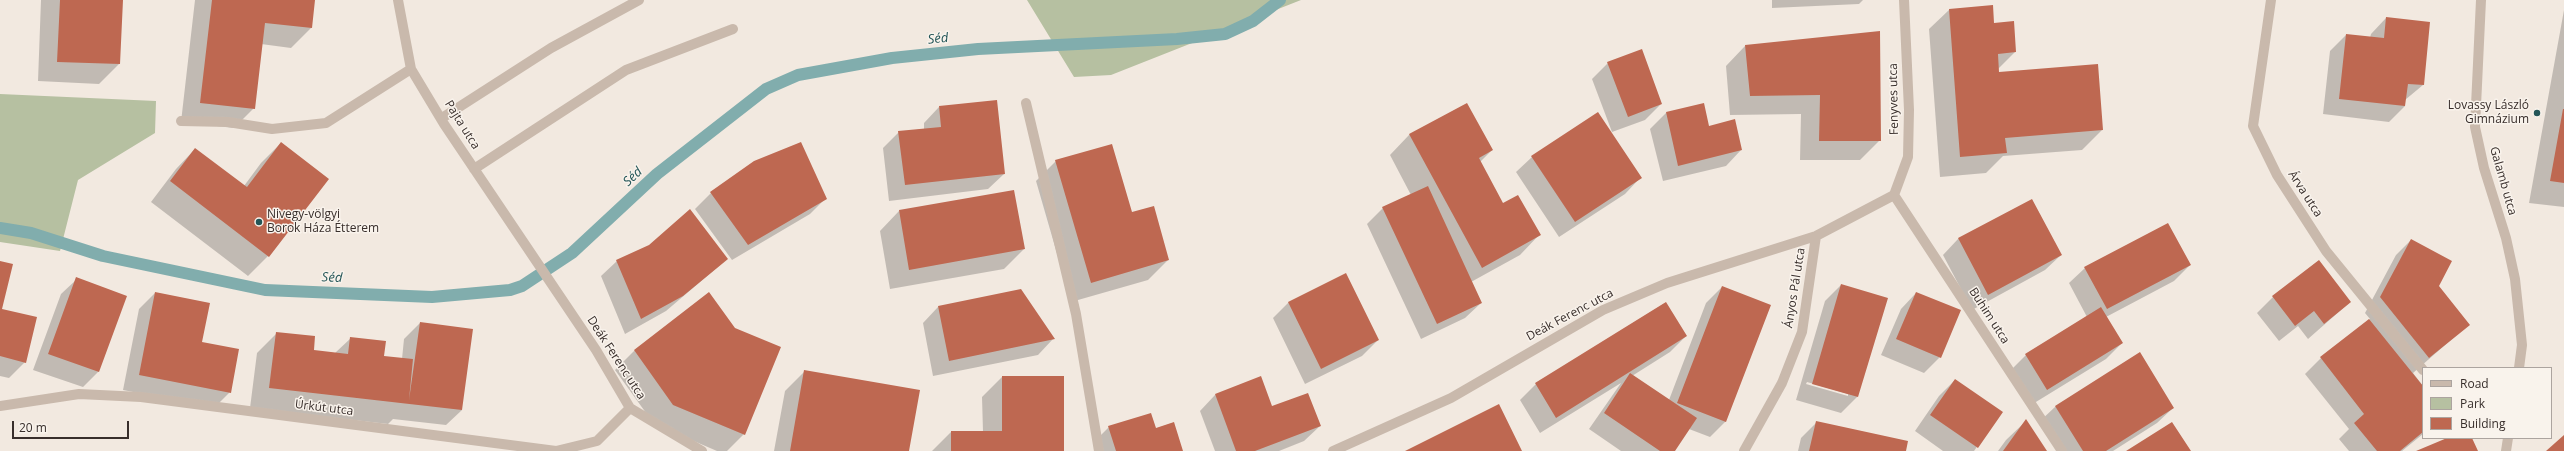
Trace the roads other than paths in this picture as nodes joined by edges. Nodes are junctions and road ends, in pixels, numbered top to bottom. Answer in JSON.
{"nodes":[{"id":1,"x":398,"y":0,"type":"edge"},
{"id":2,"x":639,"y":0,"type":"edge"},
{"id":3,"x":1904,"y":0,"type":"edge"},
{"id":4,"x":2271,"y":0,"type":"edge"},
{"id":5,"x":2481,"y":0,"type":"edge"},
{"id":6,"x":733,"y":29,"type":"dead end"},
{"id":7,"x":411,"y":69,"type":"junction"},
{"id":8,"x":1026,"y":103,"type":"dead end"},
{"id":9,"x":442,"y":118,"type":"junction"},
{"id":10,"x":181,"y":121,"type":"dead end"},
{"id":11,"x":474,"y":169,"type":"junction"},
{"id":12,"x":1894,"y":195,"type":"junction"},
{"id":13,"x":1816,"y":236,"type":"junction"},
{"id":14,"x":559,"y":294,"type":"joint"},
{"id":15,"x":2519,"y":367,"type":"edge"},
{"id":16,"x":2422,"y":369,"type":"edge"},
{"id":17,"x":0,"y":406,"type":"edge"},
{"id":18,"x":630,"y":408,"type":"junction"},
{"id":19,"x":2508,"y":439,"type":"edge"},
{"id":20,"x":702,"y":451,"type":"edge"},
{"id":21,"x":1099,"y":451,"type":"edge"},
{"id":22,"x":1333,"y":451,"type":"edge"},
{"id":23,"x":1744,"y":451,"type":"edge"},
{"id":24,"x":2062,"y":451,"type":"edge"},
{"id":25,"x":2506,"y":451,"type":"edge"}],
"edges":[{"from":1,"to":7,"type":"street","name":"Pajta utca"},
{"from":2,"to":9,"type":"street"},
{"from":3,"to":12,"type":"street","name":"Fenyves utca"},
{"from":4,"to":16,"type":"street","name":"Árva utca"},
{"from":5,"to":15,"type":"street","name":"Galamb utca"},
{"from":6,"to":11,"type":"street"},
{"from":7,"to":9,"type":"street","name":"Pajta utca"},
{"from":7,"to":10,"type":"street"},
{"from":8,"to":21,"type":"street"},
{"from":9,"to":11,"type":"street","name":"Pajta utca"},
{"from":11,"to":14,"type":"street","name":"Pajta utca"},
{"from":12,"to":13,"type":"street","name":"Deák Ferenc utca"},
{"from":12,"to":24,"type":"street","name":"Buhim utca"},
{"from":13,"to":22,"type":"street","name":"Deák Ferenc utca"},
{"from":13,"to":23,"type":"street","name":"Ányos Pál utca"},
{"from":14,"to":18,"type":"street","name":"Deák Ferenc utca"},
{"from":17,"to":18,"type":"street","name":"Úrkút utca"},
{"from":18,"to":20,"type":"street","name":"Deák Ferenc utca"},
{"from":19,"to":25,"type":"street"}]}
